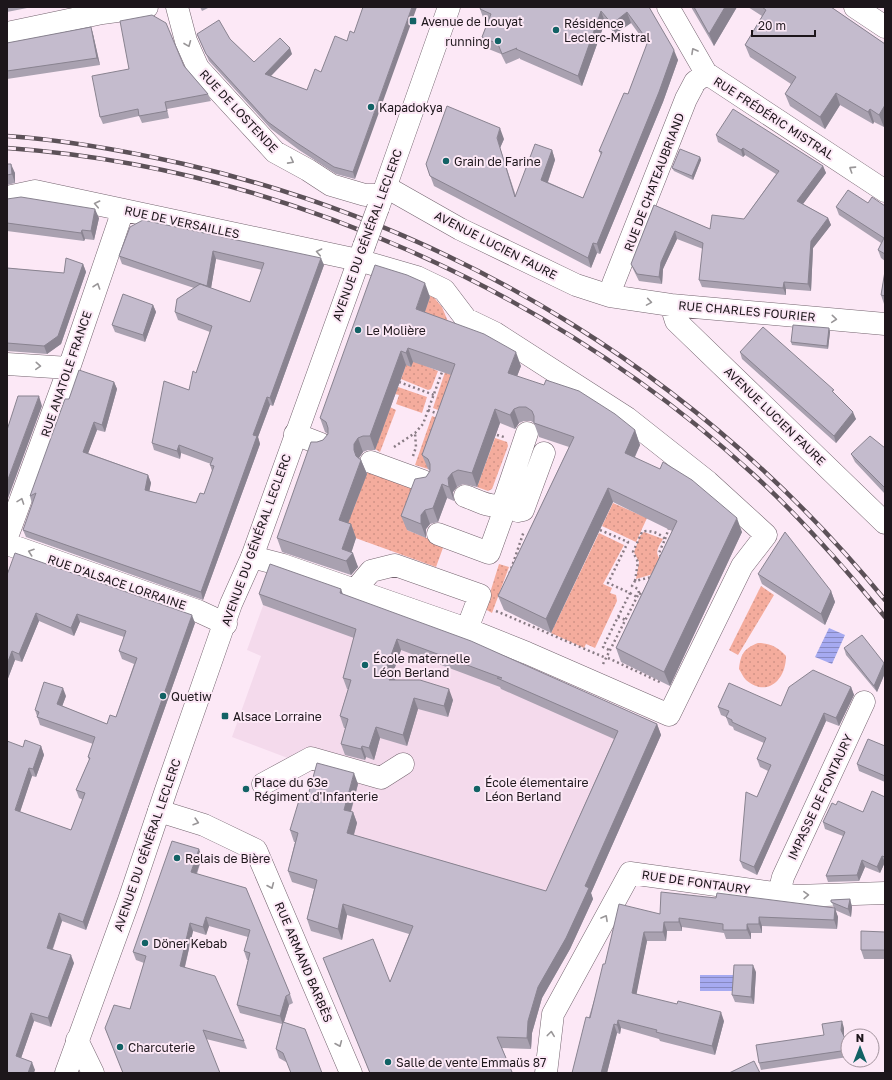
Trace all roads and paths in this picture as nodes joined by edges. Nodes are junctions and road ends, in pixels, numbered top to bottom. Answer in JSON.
{"nodes":[{"id":1,"x":147,"y":7,"type":"edge"},
{"id":2,"x":177,"y":7,"type":"edge"},
{"id":3,"x":449,"y":7,"type":"edge"},
{"id":4,"x":668,"y":7,"type":"edge"},
{"id":5,"x":855,"y":7,"type":"edge"},
{"id":6,"x":102,"y":10,"type":"edge"},
{"id":7,"x":885,"y":27,"type":"edge"},
{"id":8,"x":7,"y":33,"type":"edge"},
{"id":9,"x":706,"y":73,"type":"junction"},
{"id":10,"x":885,"y":191,"type":"edge"},
{"id":11,"x":7,"y":197,"type":"edge"},
{"id":12,"x":382,"y":197,"type":"junction"},
{"id":13,"x":123,"y":210,"type":"junction"},
{"id":14,"x":361,"y":253,"type":"junction"},
{"id":15,"x":610,"y":296,"type":"junction"},
{"id":16,"x":671,"y":305,"type":"junction"},
{"id":17,"x":885,"y":324,"type":"edge"},
{"id":18,"x":7,"y":364,"type":"edge"},
{"id":19,"x":69,"y":368,"type":"junction"},
{"id":20,"x":442,"y":372,"type":"edge"},
{"id":21,"x":399,"y":382,"type":"dead end"},
{"id":22,"x":434,"y":395,"type":"junction"},
{"id":23,"x":428,"y":410,"type":"junction"},
{"id":24,"x":446,"y":417,"type":"edge"},
{"id":25,"x":527,"y":433,"type":"dead end"},
{"id":26,"x":295,"y":434,"type":"junction"},
{"id":27,"x":321,"y":444,"type":"edge"},
{"id":28,"x":544,"y":453,"type":"dead end"},
{"id":29,"x":374,"y":463,"type":"joint"},
{"id":30,"x":423,"y":481,"type":"edge"},
{"id":31,"x":465,"y":496,"type":"dead end"},
{"id":32,"x":505,"y":505,"type":"junction"},
{"id":33,"x":885,"y":523,"type":"edge"},
{"id":34,"x":526,"y":524,"type":"dead end"},
{"id":35,"x":670,"y":528,"type":"edge"},
{"id":36,"x":600,"y":530,"type":"dead end"},
{"id":37,"x":438,"y":534,"type":"dead end"},
{"id":38,"x":7,"y":537,"type":"edge"},
{"id":39,"x":665,"y":538,"type":"junction"},
{"id":40,"x":670,"y":538,"type":"edge"},
{"id":41,"x":7,"y":544,"type":"edge"},
{"id":42,"x":252,"y":557,"type":"junction"},
{"id":43,"x":664,"y":564,"type":"edge"},
{"id":44,"x":657,"y":575,"type":"edge"},
{"id":45,"x":635,"y":581,"type":"junction"},
{"id":46,"x":506,"y":582,"type":"edge"},
{"id":47,"x":355,"y":590,"type":"junction"},
{"id":48,"x":630,"y":593,"type":"junction"},
{"id":49,"x":639,"y":593,"type":"junction"},
{"id":50,"x":646,"y":596,"type":"edge"},
{"id":51,"x":637,"y":597,"type":"junction"},
{"id":52,"x":498,"y":604,"type":"edge"},
{"id":53,"x":618,"y":617,"type":"junction"},
{"id":54,"x":626,"y":620,"type":"junction"},
{"id":55,"x":226,"y":624,"type":"junction"},
{"id":56,"x":467,"y":629,"type":"junction"},
{"id":57,"x":611,"y":650,"type":"junction"},
{"id":58,"x":607,"y":658,"type":"junction"},
{"id":59,"x":596,"y":682,"type":"junction"},
{"id":60,"x":682,"y":692,"type":"junction"},
{"id":61,"x":864,"y":702,"type":"dead end"},
{"id":62,"x":403,"y":764,"type":"dead end"},
{"id":63,"x":263,"y":784,"type":"dead end"},
{"id":64,"x":159,"y":811,"type":"junction"},
{"id":65,"x":779,"y":893,"type":"junction"},
{"id":66,"x":885,"y":893,"type":"edge"},
{"id":67,"x":77,"y":1040,"type":"junction"},
{"id":68,"x":66,"y":1073,"type":"edge"},
{"id":69,"x":93,"y":1073,"type":"edge"},
{"id":70,"x":351,"y":1073,"type":"edge"},
{"id":71,"x":546,"y":1073,"type":"edge"}],
"edges":[{"from":1,"to":6,"type":"street"},
{"from":2,"to":12,"type":"street","name":"RUE DE LOSTENDE","one_way":true},
{"from":3,"to":12,"type":"street","name":"AVENUE DU GÉNÉRAL LECLERC"},
{"from":9,"to":4,"type":"street","name":"RUE FRÉDÉRIC MISTRAL","one_way":true},
{"from":5,"to":7,"type":"street"},
{"from":6,"to":8,"type":"street"},
{"from":10,"to":9,"type":"street","name":"RUE FRÉDÉRIC MISTRAL","one_way":true},
{"from":9,"to":15,"type":"street","name":"RUE DE CHATEAUBRIAND"},
{"from":13,"to":11,"type":"street","name":"RUE DE VERSAILLES","one_way":true},
{"from":12,"to":14,"type":"street","name":"AVENUE DU GÉNÉRAL LECLERC","bridge":true},
{"from":12,"to":15,"type":"street","name":"AVENUE LUCIEN FAURE"},
{"from":14,"to":13,"type":"street","name":"RUE DE VERSAILLES","one_way":true},
{"from":19,"to":13,"type":"street","name":"RUE ANATOLE FRANCE","one_way":true},
{"from":14,"to":26,"type":"street","name":"AVENUE DU GÉNÉRAL LECLERC"},
{"from":14,"to":60,"type":"street","name":"RUE DE VERSAILLES"},
{"from":15,"to":16,"type":"street","name":"RUE CHARLES FOURIER","one_way":true},
{"from":16,"to":17,"type":"street","name":"RUE CHARLES FOURIER","one_way":true},
{"from":16,"to":33,"type":"street","name":"AVENUE LUCIEN FAURE"},
{"from":18,"to":19,"type":"street","one_way":true},
{"from":38,"to":19,"type":"street","name":"RUE ANATOLE FRANCE","one_way":true},
{"from":20,"to":22,"type":"path"},
{"from":21,"to":22,"type":"path"},
{"from":22,"to":23,"type":"path"},
{"from":23,"to":24,"type":"path"},
{"from":23,"to":29,"type":"path"},
{"from":25,"to":32,"type":"street"},
{"from":26,"to":27,"type":"street"},
{"from":26,"to":42,"type":"street","name":"AVENUE DU GÉNÉRAL LECLERC"},
{"from":28,"to":32,"type":"street"},
{"from":29,"to":30,"type":"street"},
{"from":31,"to":32,"type":"street"},
{"from":32,"to":37,"type":"street"},
{"from":34,"to":46,"type":"path"},
{"from":35,"to":39,"type":"path"},
{"from":36,"to":48,"type":"path"},
{"from":39,"to":40,"type":"path"},
{"from":39,"to":43,"type":"path"},
{"from":39,"to":45,"type":"path"},
{"from":55,"to":41,"type":"street","name":"RUE D'ALSACE LORRAINE","one_way":true},
{"from":42,"to":47,"type":"street"},
{"from":42,"to":55,"type":"street","name":"AVENUE DU GÉNÉRAL LECLERC"},
{"from":44,"to":45,"type":"path"},
{"from":45,"to":49,"type":"path"},
{"from":47,"to":56,"type":"street"},
{"from":47,"to":56,"type":"street"},
{"from":48,"to":51,"type":"path"},
{"from":48,"to":53,"type":"path"},
{"from":49,"to":50,"type":"path"},
{"from":49,"to":51,"type":"path"},
{"from":51,"to":54,"type":"path"},
{"from":52,"to":58,"type":"path"},
{"from":53,"to":54,"type":"path"},
{"from":53,"to":57,"type":"path"},
{"from":54,"to":57,"type":"path"},
{"from":55,"to":64,"type":"street","name":"AVENUE DU GÉNÉRAL LECLERC"},
{"from":56,"to":59,"type":"street"},
{"from":57,"to":58,"type":"path"},
{"from":58,"to":59,"type":"path"},
{"from":58,"to":60,"type":"path"},
{"from":59,"to":60,"type":"street"},
{"from":61,"to":65,"type":"street","name":"IMPASSE DE FONTAURY"},
{"from":62,"to":63,"type":"street"},
{"from":64,"to":67,"type":"street","name":"AVENUE DU GÉNÉRAL LECLERC"},
{"from":64,"to":70,"type":"street","name":"RUE ARMAND BARBÈS","one_way":true},
{"from":65,"to":66,"type":"street","name":"RUE DE FONTAURY","one_way":true},
{"from":71,"to":65,"type":"street","name":"RUE DE FONTAURY","one_way":true},
{"from":67,"to":68,"type":"street","name":"AVENUE DU GÉNÉRAL LECLERC"},
{"from":67,"to":69,"type":"street"}]}
